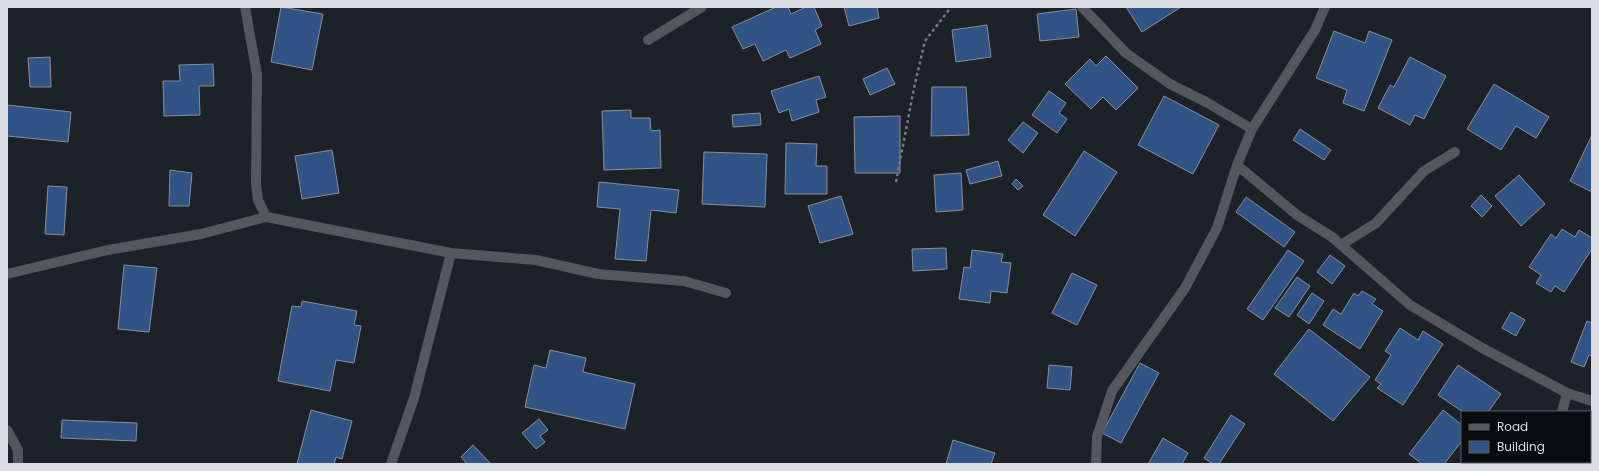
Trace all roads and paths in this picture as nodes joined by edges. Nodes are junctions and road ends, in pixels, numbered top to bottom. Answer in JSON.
{"nodes":[{"id":1,"x":244,"y":7,"type":"edge"},
{"id":2,"x":702,"y":7,"type":"edge"},
{"id":3,"x":951,"y":7,"type":"edge"},
{"id":4,"x":1082,"y":7,"type":"edge"},
{"id":5,"x":1324,"y":7,"type":"edge"},
{"id":6,"x":648,"y":40,"type":"dead end"},
{"id":7,"x":1252,"y":129,"type":"junction"},
{"id":8,"x":1455,"y":152,"type":"dead end"},
{"id":9,"x":1237,"y":165,"type":"junction"},
{"id":10,"x":896,"y":182,"type":"dead end"},
{"id":11,"x":266,"y":217,"type":"junction"},
{"id":12,"x":1341,"y":245,"type":"junction"},
{"id":13,"x":451,"y":252,"type":"junction"},
{"id":14,"x":7,"y":274,"type":"edge"},
{"id":15,"x":726,"y":294,"type":"dead end"},
{"id":16,"x":1567,"y":393,"type":"junction"},
{"id":17,"x":1592,"y":401,"type":"edge"},
{"id":18,"x":1562,"y":411,"type":"edge"},
{"id":19,"x":7,"y":430,"type":"edge"},
{"id":20,"x":18,"y":464,"type":"edge"},
{"id":21,"x":391,"y":464,"type":"edge"},
{"id":22,"x":1096,"y":464,"type":"edge"}],
"edges":[{"from":1,"to":11,"type":"street"},
{"from":2,"to":6,"type":"street"},
{"from":3,"to":10,"type":"path"},
{"from":4,"to":7,"type":"street"},
{"from":5,"to":7,"type":"street"},
{"from":7,"to":9,"type":"street"},
{"from":8,"to":12,"type":"street"},
{"from":9,"to":12,"type":"street"},
{"from":9,"to":22,"type":"street"},
{"from":11,"to":13,"type":"street"},
{"from":11,"to":14,"type":"street"},
{"from":12,"to":16,"type":"street"},
{"from":13,"to":15,"type":"street"},
{"from":13,"to":21,"type":"street"},
{"from":16,"to":17,"type":"street"},
{"from":16,"to":18,"type":"street"},
{"from":19,"to":20,"type":"street"}]}
